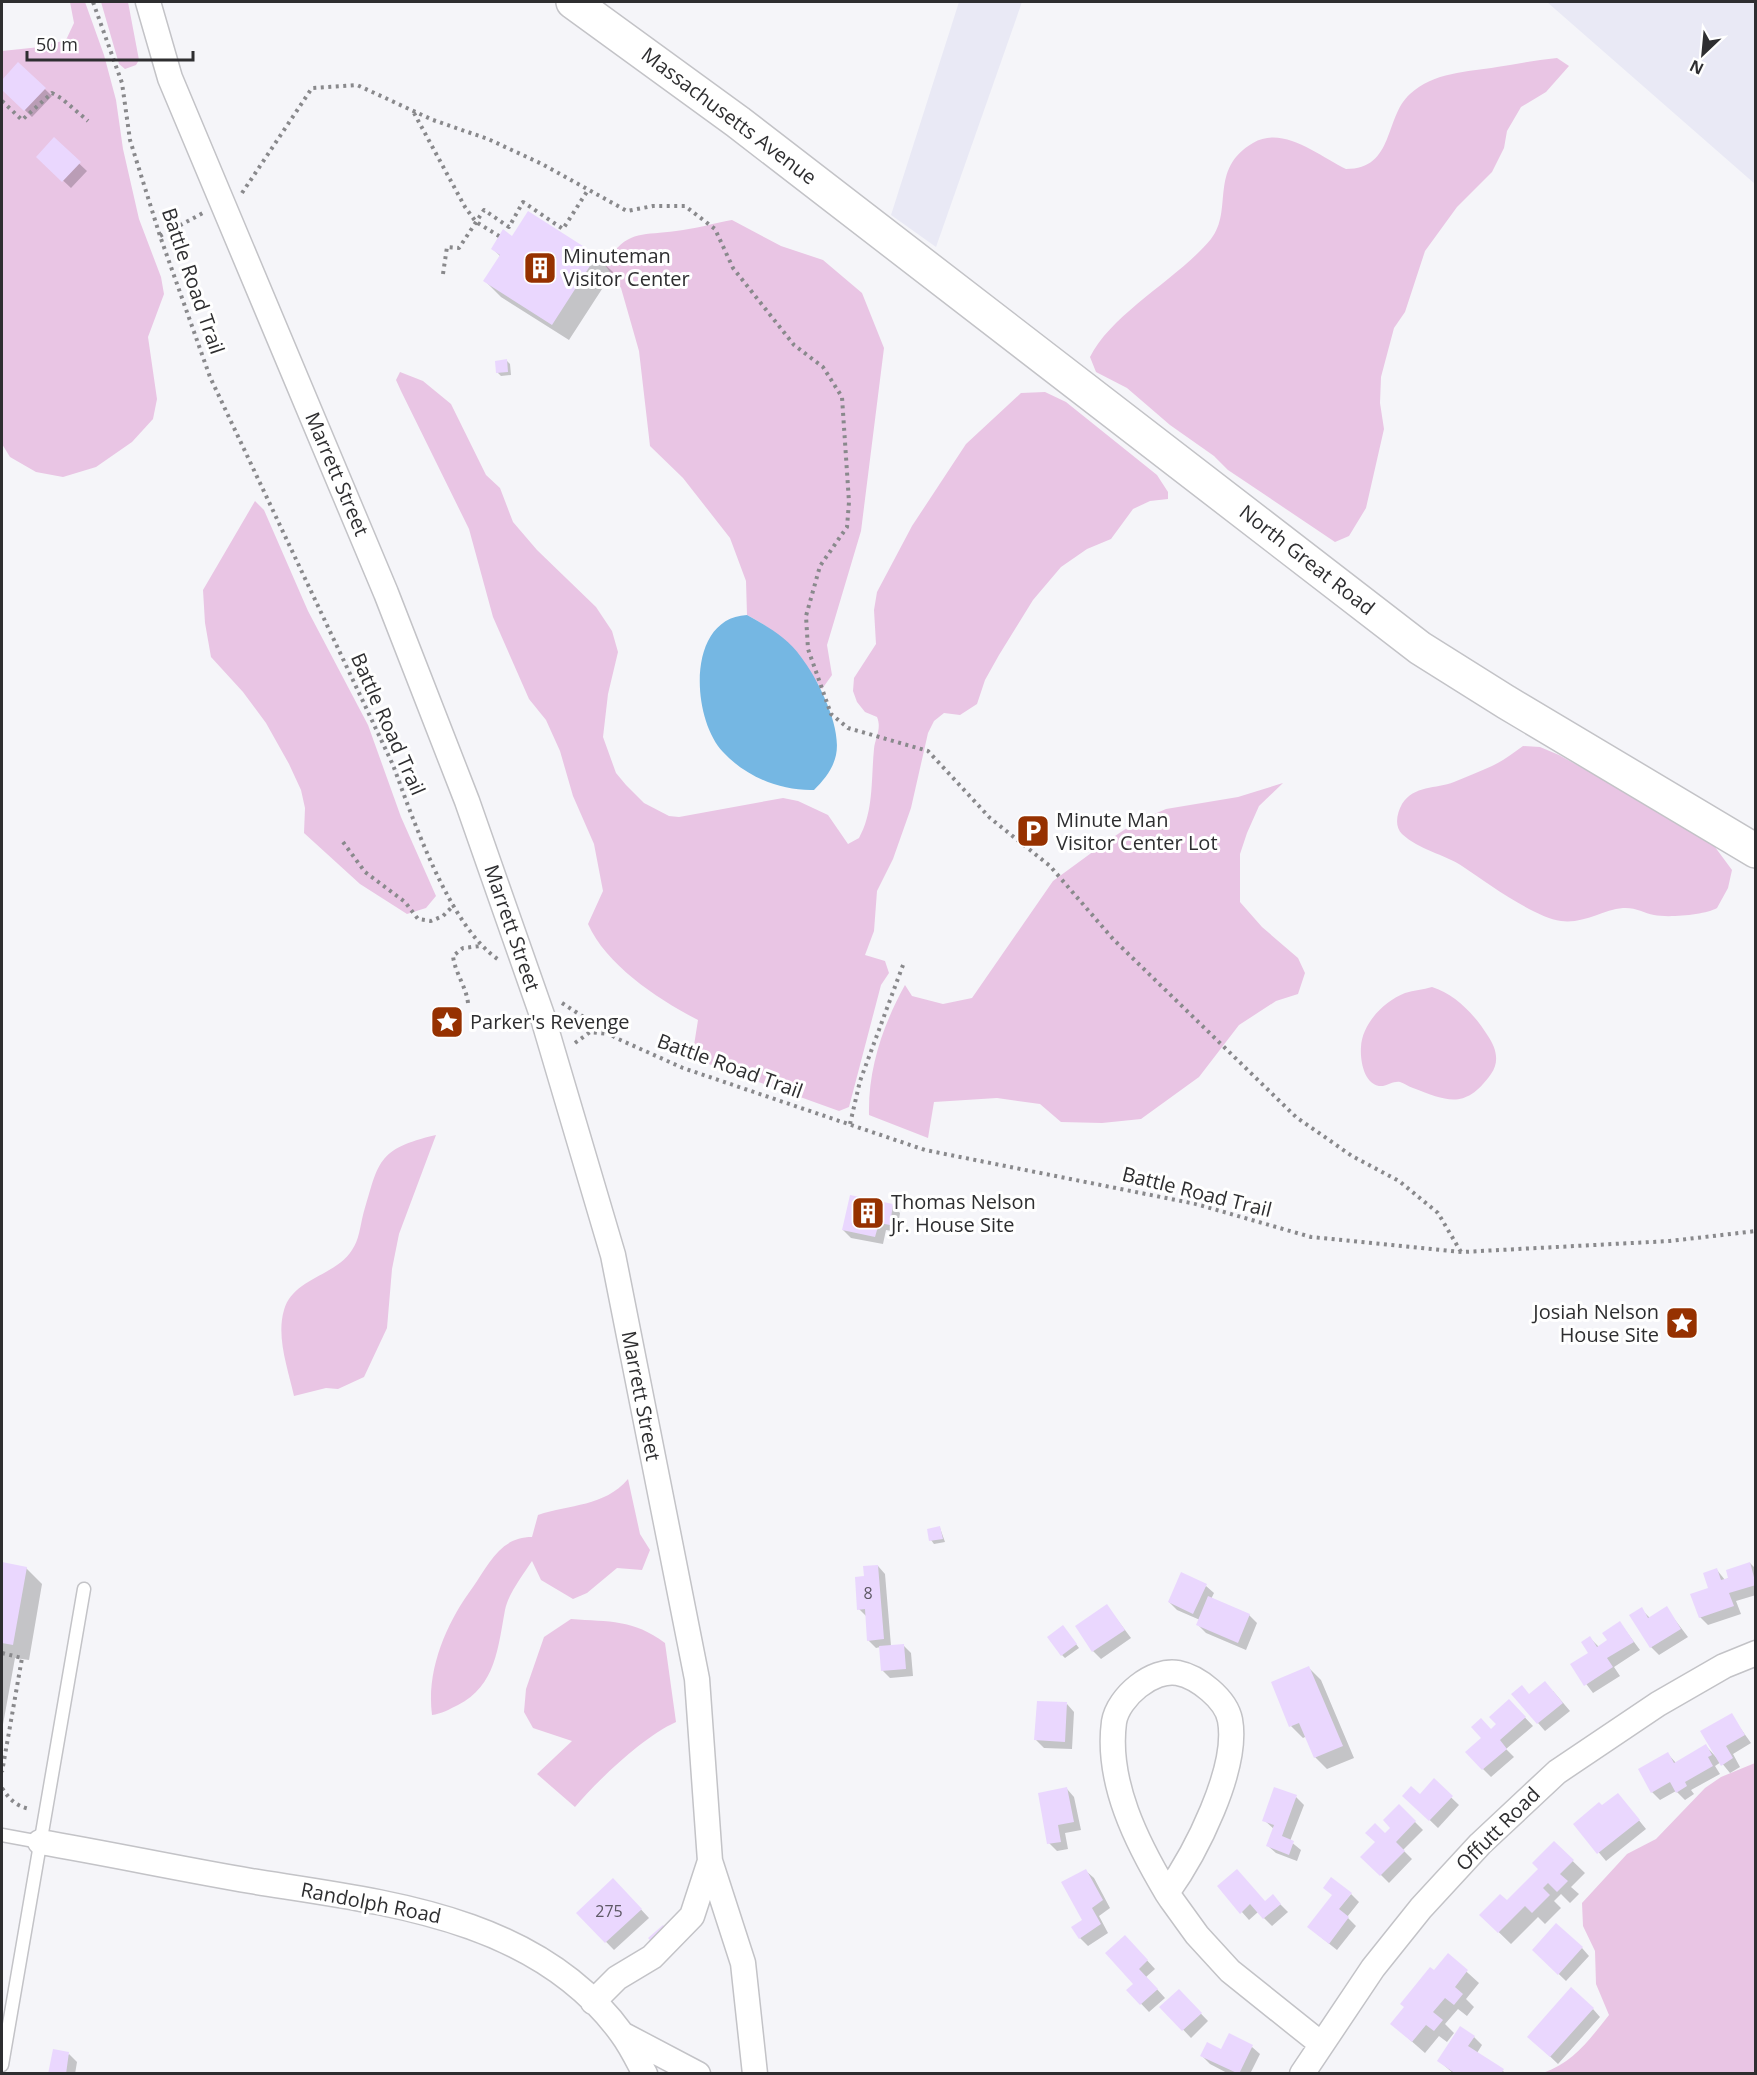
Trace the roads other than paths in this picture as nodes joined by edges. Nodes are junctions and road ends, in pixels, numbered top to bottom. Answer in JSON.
{"nodes":[{"id":1,"x":148,"y":2,"type":"edge"},
{"id":2,"x":573,"y":2,"type":"edge"},
{"id":3,"x":884,"y":233,"type":"joint"},
{"id":4,"x":1755,"y":851,"type":"edge"},
{"id":5,"x":84,"y":1589,"type":"dead end"},
{"id":6,"x":1755,"y":1653,"type":"edge"},
{"id":7,"x":2,"y":1835,"type":"edge"},
{"id":8,"x":40,"y":1842,"type":"junction"},
{"id":9,"x":710,"y":1861,"type":"junction"},
{"id":10,"x":1167,"y":1893,"type":"junction"},
{"id":11,"x":593,"y":2002,"type":"junction"},
{"id":12,"x":622,"y":2034,"type":"junction"},
{"id":13,"x":1320,"y":2043,"type":"junction"},
{"id":14,"x":2,"y":2065,"type":"edge"},
{"id":15,"x":645,"y":2073,"type":"edge"},
{"id":16,"x":698,"y":2073,"type":"edge"},
{"id":17,"x":755,"y":2073,"type":"edge"},
{"id":18,"x":1302,"y":2073,"type":"edge"}],
"edges":[{"from":1,"to":9,"type":"street","name":"Marrett Street"},
{"from":2,"to":3,"type":"main road","name":"Massachusetts Avenue"},
{"from":3,"to":4,"type":"main road","name":"North Great Road"},
{"from":5,"to":8,"type":"lane"},
{"from":6,"to":13,"type":"street","name":"Offutt Road"},
{"from":7,"to":8,"type":"lane"},
{"from":8,"to":11,"type":"street","name":"Randolph Road"},
{"from":8,"to":14,"type":"lane"},
{"from":9,"to":11,"type":"street"},
{"from":9,"to":17,"type":"street","name":"Marrett Street"},
{"from":10,"to":10,"type":"street"},
{"from":10,"to":13,"type":"street"},
{"from":11,"to":12,"type":"street","name":"Randolph Road"},
{"from":12,"to":15,"type":"street","name":"Randolph Road"},
{"from":12,"to":16,"type":"street"},
{"from":13,"to":18,"type":"street","name":"Offutt Road"}]}
